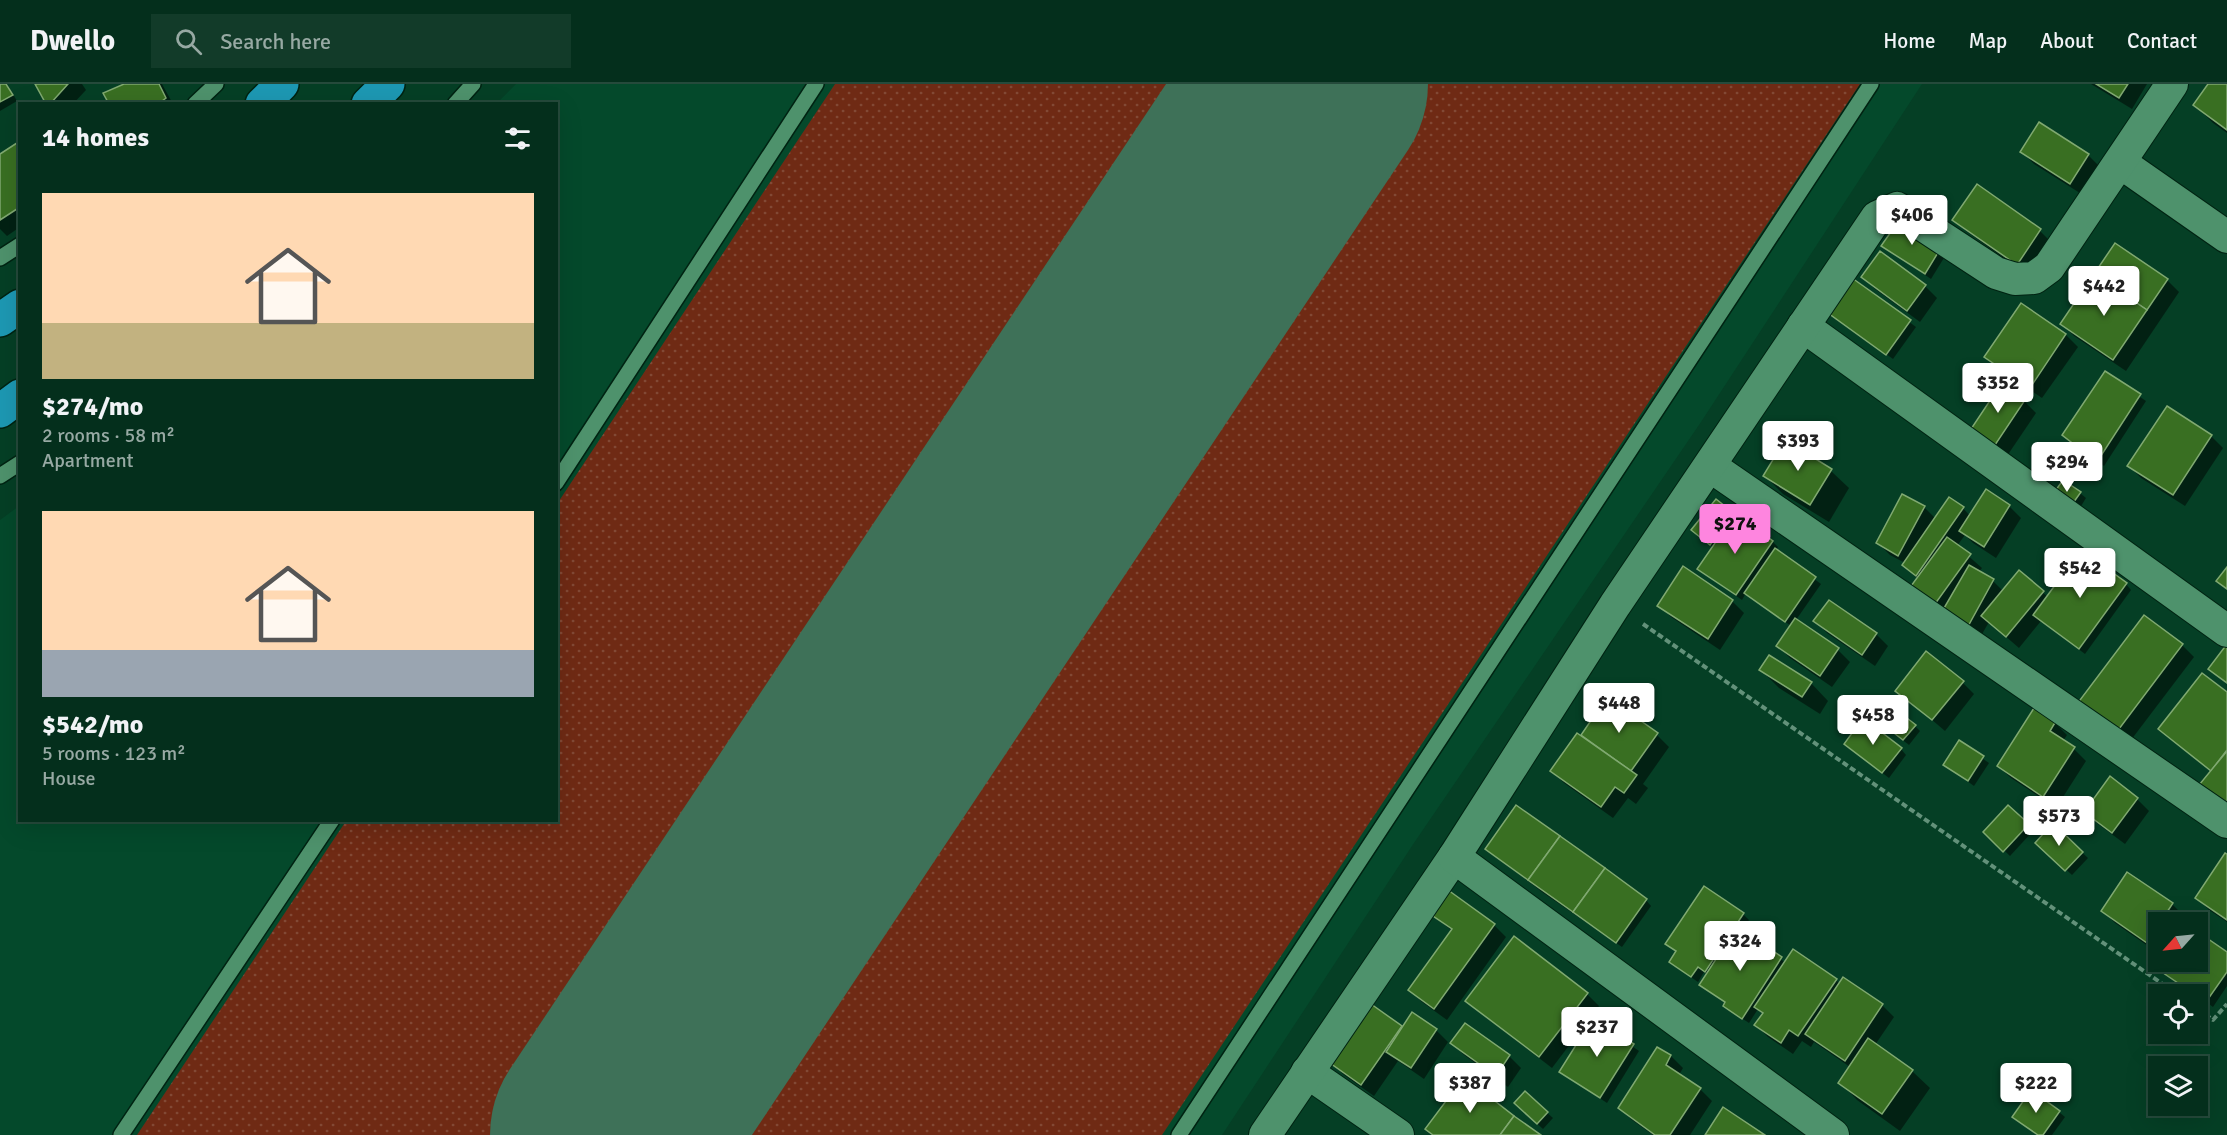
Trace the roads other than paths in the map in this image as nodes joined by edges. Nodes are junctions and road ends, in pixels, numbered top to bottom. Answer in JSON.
{"nodes":[{"id":1,"x":216,"y":84,"type":"edge"},
{"id":2,"x":282,"y":84,"type":"edge"},
{"id":3,"x":388,"y":84,"type":"edge"},
{"id":4,"x":473,"y":84,"type":"edge"},
{"id":5,"x":816,"y":84,"type":"edge"},
{"id":6,"x":1871,"y":84,"type":"edge"},
{"id":7,"x":2172,"y":84,"type":"edge"},
{"id":8,"x":197,"y":102,"type":"edge"},
{"id":9,"x":264,"y":102,"type":"edge"},
{"id":10,"x":370,"y":102,"type":"edge"},
{"id":11,"x":457,"y":102,"type":"edge"},
{"id":12,"x":2121,"y":162,"type":"junction"},
{"id":13,"x":2227,"y":237,"type":"edge"},
{"id":14,"x":18,"y":246,"type":"edge"},
{"id":15,"x":0,"y":258,"type":"edge"},
{"id":16,"x":18,"y":307,"type":"edge"},
{"id":17,"x":0,"y":320,"type":"edge"},
{"id":18,"x":1803,"y":326,"type":"junction"},
{"id":19,"x":18,"y":398,"type":"edge"},
{"id":20,"x":0,"y":411,"type":"edge"},
{"id":21,"x":18,"y":463,"type":"edge"},
{"id":22,"x":1710,"y":466,"type":"junction"},
{"id":23,"x":0,"y":476,"type":"edge"},
{"id":24,"x":558,"y":480,"type":"edge"},
{"id":25,"x":2227,"y":631,"type":"edge"},
{"id":26,"x":331,"y":822,"type":"edge"},
{"id":27,"x":2227,"y":822,"type":"edge"},
{"id":28,"x":1454,"y":857,"type":"junction"},
{"id":29,"x":1307,"y":1072,"type":"junction"},
{"id":30,"x":121,"y":1135,"type":"edge"},
{"id":31,"x":1179,"y":1135,"type":"edge"},
{"id":32,"x":1265,"y":1135,"type":"edge"},
{"id":33,"x":1398,"y":1135,"type":"edge"},
{"id":34,"x":1833,"y":1135,"type":"edge"}],
"edges":[{"from":1,"to":8,"type":"lane"},
{"from":2,"to":9,"type":"highway"},
{"from":3,"to":10,"type":"highway"},
{"from":4,"to":11,"type":"lane"},
{"from":5,"to":24,"type":"lane"},
{"from":6,"to":31,"type":"lane"},
{"from":7,"to":12,"type":"street"},
{"from":12,"to":13,"type":"street"},
{"from":12,"to":18,"type":"street"},
{"from":14,"to":15,"type":"lane"},
{"from":16,"to":17,"type":"highway"},
{"from":18,"to":22,"type":"street"},
{"from":18,"to":25,"type":"street"},
{"from":19,"to":20,"type":"highway"},
{"from":21,"to":23,"type":"lane"},
{"from":22,"to":27,"type":"street"},
{"from":22,"to":28,"type":"street"},
{"from":26,"to":30,"type":"lane"},
{"from":28,"to":29,"type":"street"},
{"from":28,"to":34,"type":"street"},
{"from":29,"to":32,"type":"street"},
{"from":29,"to":33,"type":"street"}]}
